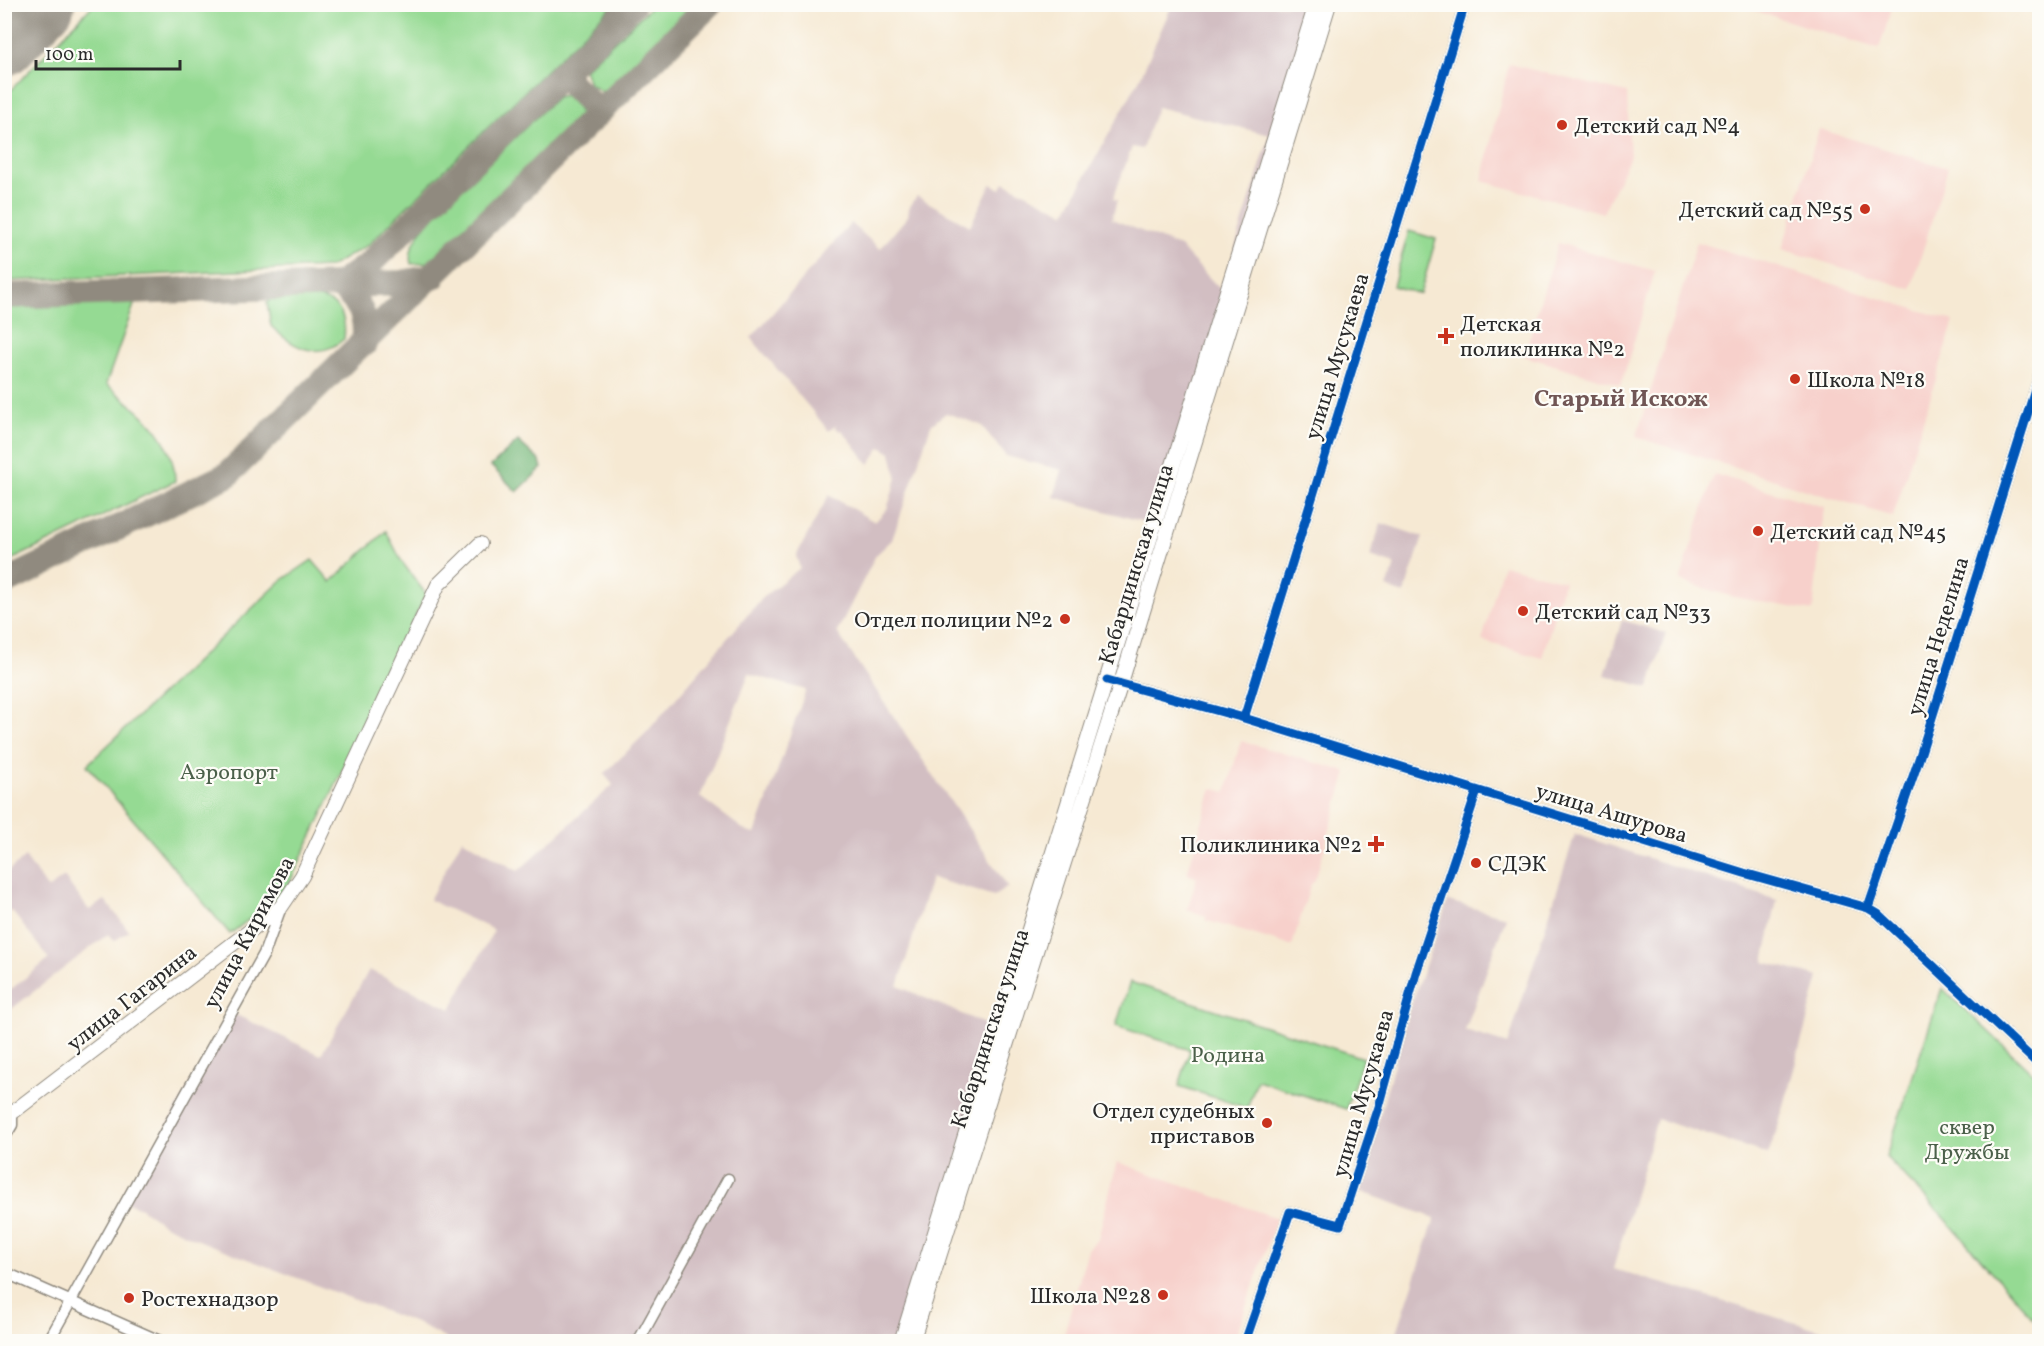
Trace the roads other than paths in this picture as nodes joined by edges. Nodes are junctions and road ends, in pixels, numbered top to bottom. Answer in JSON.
{"nodes":[{"id":1,"x":1316,"y":4,"type":"edge"},
{"id":2,"x":1329,"y":4,"type":"edge"},
{"id":3,"x":1465,"y":4,"type":"edge"},
{"id":4,"x":2040,"y":374,"type":"edge"},
{"id":5,"x":480,"y":543,"type":"dead end"},
{"id":6,"x":1114,"y":682,"type":"junction"},
{"id":7,"x":1244,"y":718,"type":"junction"},
{"id":8,"x":1478,"y":791,"type":"junction"},
{"id":9,"x":281,"y":907,"type":"junction"},
{"id":10,"x":1868,"y":908,"type":"junction"},
{"id":11,"x":2040,"y":1066,"type":"edge"},
{"id":12,"x":8,"y":1117,"type":"edge"},
{"id":13,"x":4,"y":1138,"type":"edge"},
{"id":14,"x":728,"y":1179,"type":"dead end"},
{"id":15,"x":4,"y":1272,"type":"edge"},
{"id":16,"x":70,"y":1301,"type":"junction"},
{"id":17,"x":48,"y":1341,"type":"edge"},
{"id":18,"x":162,"y":1341,"type":"edge"},
{"id":19,"x":638,"y":1341,"type":"edge"},
{"id":20,"x":901,"y":1341,"type":"edge"},
{"id":21,"x":912,"y":1341,"type":"edge"},
{"id":22,"x":1245,"y":1341,"type":"edge"}],
"edges":[{"from":1,"to":6,"type":"main road","name":"Кабардинская улица"},
{"from":2,"to":6,"type":"main road","name":"Кабардинская улица"},
{"from":3,"to":7,"type":"street","name":"улица Мусукаева"},
{"from":4,"to":10,"type":"street","name":"улица Неделина"},
{"from":5,"to":9,"type":"main road","name":"улица Киримова"},
{"from":6,"to":7,"type":"street","name":"улица Ашурова"},
{"from":6,"to":20,"type":"main road","name":"Кабардинская улица"},
{"from":6,"to":21,"type":"main road","name":"Кабардинская улица"},
{"from":7,"to":8,"type":"street","name":"улица Ашурова"},
{"from":8,"to":10,"type":"street","name":"улица Ашурова"},
{"from":8,"to":22,"type":"street","name":"улица Мусукаева"},
{"from":9,"to":12,"type":"main road","name":"улица Гагарина"},
{"from":9,"to":16,"type":"street","name":"улица Киримова"},
{"from":10,"to":11,"type":"street","name":"улица Ашурова"},
{"from":12,"to":13,"type":"street"},
{"from":14,"to":19,"type":"street"},
{"from":15,"to":16,"type":"street"},
{"from":16,"to":17,"type":"street","name":"улица Киримова"},
{"from":16,"to":18,"type":"street"}]}
